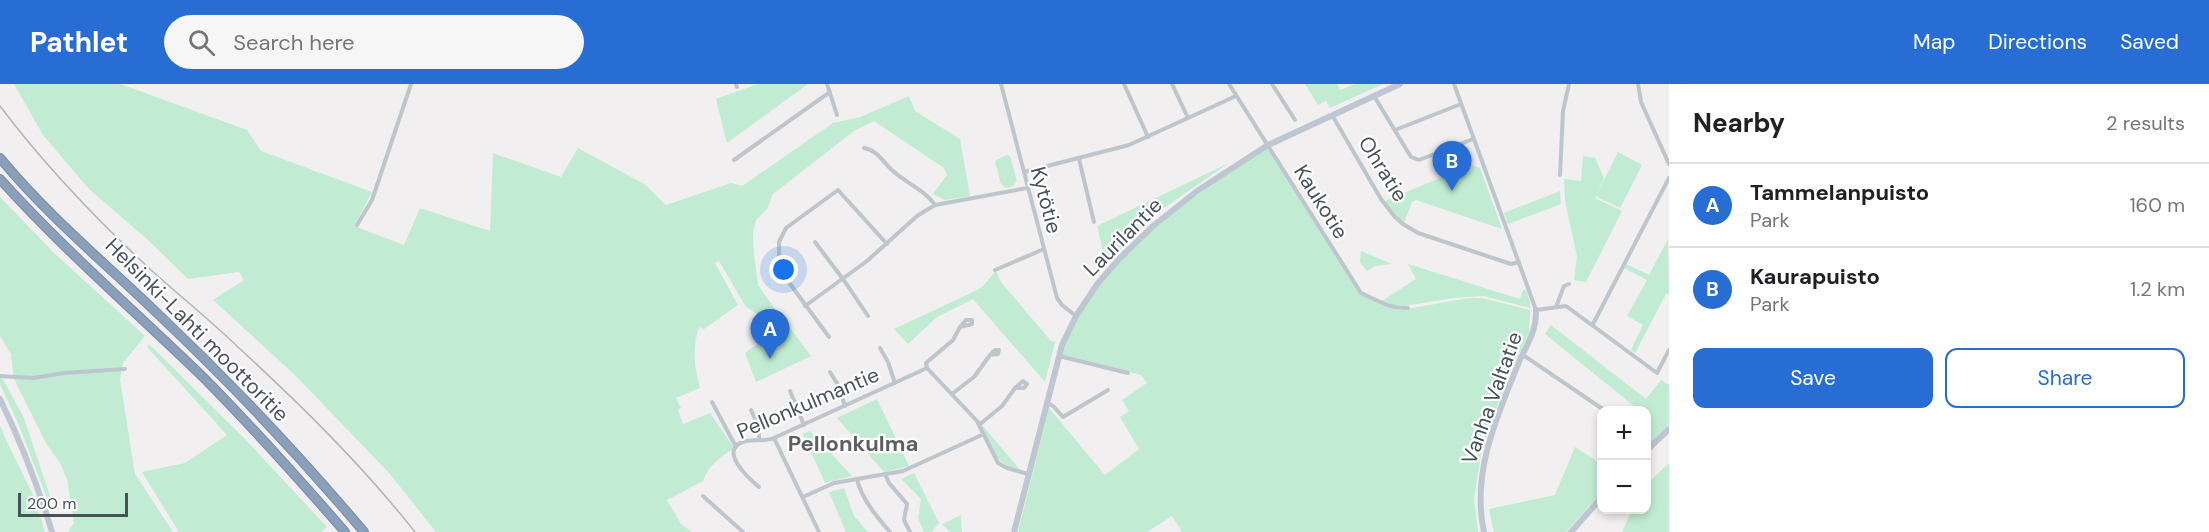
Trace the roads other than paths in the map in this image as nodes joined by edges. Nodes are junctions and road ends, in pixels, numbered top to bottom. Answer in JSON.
{"nodes":[{"id":1,"x":411,"y":84,"type":"edge"},
{"id":2,"x":827,"y":84,"type":"edge"},
{"id":3,"x":1001,"y":84,"type":"edge"},
{"id":4,"x":1124,"y":84,"type":"edge"},
{"id":5,"x":1172,"y":84,"type":"edge"},
{"id":6,"x":1228,"y":84,"type":"edge"},
{"id":7,"x":1272,"y":84,"type":"edge"},
{"id":8,"x":1400,"y":84,"type":"edge"},
{"id":9,"x":1454,"y":84,"type":"edge"},
{"id":10,"x":1569,"y":84,"type":"edge"},
{"id":11,"x":1638,"y":84,"type":"edge"},
{"id":12,"x":830,"y":93,"type":"junction"},
{"id":13,"x":1374,"y":95,"type":"junction"},
{"id":14,"x":1236,"y":96,"type":"junction"},
{"id":15,"x":1461,"y":104,"type":"junction"},
{"id":16,"x":837,"y":115,"type":"dead end"},
{"id":17,"x":1332,"y":115,"type":"junction"},
{"id":18,"x":1188,"y":118,"type":"junction"},
{"id":19,"x":1295,"y":120,"type":"dead end"},
{"id":20,"x":1395,"y":130,"type":"junction"},
{"id":21,"x":1148,"y":137,"type":"junction"},
{"id":22,"x":1473,"y":139,"type":"junction"},
{"id":23,"x":1268,"y":145,"type":"junction"},
{"id":24,"x":864,"y":148,"type":"dead end"},
{"id":25,"x":0,"y":158,"type":"edge"},
{"id":26,"x":1079,"y":159,"type":"junction"},
{"id":27,"x":734,"y":160,"type":"dead end"},
{"id":28,"x":1669,"y":164,"type":"edge"},
{"id":29,"x":1023,"y":172,"type":"junction"},
{"id":30,"x":1560,"y":175,"type":"dead end"},
{"id":31,"x":1669,"y":178,"type":"edge"},
{"id":32,"x":0,"y":179,"type":"edge"},
{"id":33,"x":1027,"y":188,"type":"junction"},
{"id":34,"x":935,"y":205,"type":"junction"},
{"id":35,"x":1094,"y":222,"type":"dead end"},
{"id":36,"x":357,"y":225,"type":"dead end"},
{"id":37,"x":815,"y":242,"type":"dead end"},
{"id":38,"x":887,"y":244,"type":"junction"},
{"id":39,"x":1044,"y":249,"type":"junction"},
{"id":40,"x":1519,"y":262,"type":"junction"},
{"id":41,"x":995,"y":270,"type":"dead end"},
{"id":42,"x":843,"y":279,"type":"junction"},
{"id":43,"x":1569,"y":285,"type":"dead end"},
{"id":44,"x":805,"y":306,"type":"junction"},
{"id":45,"x":1556,"y":307,"type":"junction"},
{"id":46,"x":1408,"y":308,"type":"dead end"},
{"id":47,"x":1536,"y":310,"type":"junction"},
{"id":48,"x":868,"y":316,"type":"dead end"},
{"id":49,"x":1076,"y":316,"type":"junction"},
{"id":50,"x":1593,"y":324,"type":"junction"},
{"id":51,"x":960,"y":327,"type":"dead end"},
{"id":52,"x":829,"y":337,"type":"dead end"},
{"id":53,"x":880,"y":348,"type":"dead end"},
{"id":54,"x":1669,"y":350,"type":"edge"},
{"id":55,"x":1523,"y":354,"type":"junction"},
{"id":56,"x":990,"y":355,"type":"dead end"},
{"id":57,"x":1059,"y":356,"type":"junction"},
{"id":58,"x":927,"y":368,"type":"junction"},
{"id":59,"x":125,"y":369,"type":"dead end"},
{"id":60,"x":830,"y":372,"type":"dead end"},
{"id":61,"x":1128,"y":373,"type":"dead end"},
{"id":62,"x":0,"y":376,"type":"edge"},
{"id":63,"x":895,"y":382,"type":"junction"},
{"id":64,"x":1015,"y":388,"type":"dead end"},
{"id":65,"x":1108,"y":390,"type":"dead end"},
{"id":66,"x":790,"y":391,"type":"dead end"},
{"id":67,"x":952,"y":394,"type":"junction"},
{"id":68,"x":0,"y":399,"type":"edge"},
{"id":69,"x":712,"y":402,"type":"dead end"},
{"id":70,"x":1046,"y":403,"type":"junction"},
{"id":71,"x":845,"y":406,"type":"junction"},
{"id":72,"x":1597,"y":406,"type":"edge"},
{"id":73,"x":751,"y":410,"type":"dead end"},
{"id":74,"x":804,"y":424,"type":"junction"},
{"id":75,"x":979,"y":425,"type":"junction"},
{"id":76,"x":1669,"y":429,"type":"edge"},
{"id":77,"x":984,"y":434,"type":"junction"},
{"id":78,"x":774,"y":438,"type":"junction"},
{"id":79,"x":759,"y":440,"type":"junction"},
{"id":80,"x":736,"y":447,"type":"junction"},
{"id":81,"x":1651,"y":447,"type":"edge"},
{"id":82,"x":885,"y":474,"type":"junction"},
{"id":83,"x":1028,"y":474,"type":"junction"},
{"id":84,"x":857,"y":479,"type":"junction"},
{"id":85,"x":759,"y":486,"type":"dead end"},
{"id":86,"x":703,"y":496,"type":"dead end"},
{"id":87,"x":803,"y":497,"type":"junction"},
{"id":88,"x":1597,"y":503,"type":"edge"},
{"id":89,"x":52,"y":532,"type":"edge"},
{"id":90,"x":345,"y":532,"type":"edge"},
{"id":91,"x":364,"y":532,"type":"edge"},
{"id":92,"x":743,"y":532,"type":"edge"},
{"id":93,"x":819,"y":532,"type":"edge"},
{"id":94,"x":890,"y":532,"type":"edge"},
{"id":95,"x":910,"y":532,"type":"edge"},
{"id":96,"x":1014,"y":532,"type":"edge"},
{"id":97,"x":1484,"y":532,"type":"edge"},
{"id":98,"x":1571,"y":532,"type":"edge"}],
"edges":[{"from":1,"to":36,"type":"street"},
{"from":2,"to":12,"type":"street"},
{"from":3,"to":29,"type":"street","name":"Kytötie"},
{"from":4,"to":21,"type":"street"},
{"from":5,"to":18,"type":"street"},
{"from":6,"to":14,"type":"street","name":"Kaukotie"},
{"from":7,"to":19,"type":"street"},
{"from":8,"to":13,"type":"street","name":"Laurilantie"},
{"from":9,"to":15,"type":"street"},
{"from":10,"to":30,"type":"street"},
{"from":11,"to":28,"type":"street"},
{"from":12,"to":16,"type":"street"},
{"from":12,"to":27,"type":"street"},
{"from":13,"to":17,"type":"street","name":"Laurilantie"},
{"from":13,"to":20,"type":"street"},
{"from":14,"to":18,"type":"street"},
{"from":14,"to":23,"type":"street","name":"Kaukotie"},
{"from":15,"to":20,"type":"street"},
{"from":15,"to":22,"type":"street"},
{"from":17,"to":23,"type":"street","name":"Laurilantie"},
{"from":17,"to":40,"type":"street","name":"Ohratie"},
{"from":18,"to":21,"type":"street"},
{"from":20,"to":22,"type":"street"},
{"from":21,"to":26,"type":"street"},
{"from":22,"to":40,"type":"street"},
{"from":23,"to":46,"type":"street","name":"Kaukotie"},
{"from":23,"to":49,"type":"street","name":"Laurilantie"},
{"from":24,"to":34,"type":"street"},
{"from":25,"to":91,"type":"highway","name":"Helsinki-Lahti moottoritie"},
{"from":26,"to":29,"type":"street"},
{"from":26,"to":35,"type":"street"},
{"from":29,"to":33,"type":"street","name":"Kytötie"},
{"from":31,"to":50,"type":"street"},
{"from":32,"to":90,"type":"highway","name":"Helsinki-Lahti moottoritie"},
{"from":33,"to":34,"type":"street"},
{"from":33,"to":39,"type":"street","name":"Kytötie"},
{"from":34,"to":38,"type":"street"},
{"from":37,"to":42,"type":"street"},
{"from":38,"to":42,"type":"street"},
{"from":38,"to":44,"type":"street"},
{"from":39,"to":41,"type":"street"},
{"from":39,"to":49,"type":"street","name":"Kytötie"},
{"from":40,"to":47,"type":"street"},
{"from":42,"to":44,"type":"street"},
{"from":42,"to":48,"type":"street"},
{"from":43,"to":45,"type":"street"},
{"from":44,"to":52,"type":"street"},
{"from":45,"to":47,"type":"street"},
{"from":45,"to":50,"type":"street"},
{"from":47,"to":55,"type":"street","name":"Vanha Valtatie"},
{"from":49,"to":57,"type":"street","name":"Laurilantie"},
{"from":50,"to":54,"type":"street"},
{"from":51,"to":58,"type":"street"},
{"from":53,"to":63,"type":"street"},
{"from":55,"to":72,"type":"street"},
{"from":55,"to":97,"type":"street","name":"Vanha Valtatie"},
{"from":56,"to":67,"type":"street"},
{"from":57,"to":61,"type":"street"},
{"from":57,"to":70,"type":"street","name":"Laurilantie"},
{"from":58,"to":63,"type":"street","name":"Pellonkulmantie"},
{"from":58,"to":67,"type":"street"},
{"from":59,"to":62,"type":"street"},
{"from":60,"to":71,"type":"street"},
{"from":63,"to":71,"type":"street","name":"Pellonkulmantie"},
{"from":64,"to":75,"type":"street"},
{"from":65,"to":70,"type":"street"},
{"from":66,"to":74,"type":"street"},
{"from":67,"to":75,"type":"street"},
{"from":68,"to":89,"type":"street"},
{"from":69,"to":80,"type":"street"},
{"from":70,"to":83,"type":"street","name":"Laurilantie"},
{"from":71,"to":74,"type":"street","name":"Pellonkulmantie"},
{"from":73,"to":79,"type":"street"},
{"from":74,"to":78,"type":"street","name":"Pellonkulmantie"},
{"from":75,"to":77,"type":"street"},
{"from":76,"to":81,"type":"street"},
{"from":77,"to":82,"type":"street"},
{"from":77,"to":83,"type":"street"},
{"from":78,"to":79,"type":"street","name":"Pellonkulmantie"},
{"from":78,"to":87,"type":"street"},
{"from":79,"to":80,"type":"street","name":"Pellonkulmantie"},
{"from":80,"to":85,"type":"street","name":"Pellonkulmantie"},
{"from":82,"to":84,"type":"street"},
{"from":82,"to":95,"type":"street"},
{"from":83,"to":96,"type":"street","name":"Laurilantie"},
{"from":84,"to":87,"type":"street"},
{"from":84,"to":94,"type":"street"},
{"from":86,"to":92,"type":"street"},
{"from":87,"to":93,"type":"street"},
{"from":88,"to":98,"type":"street"}]}
